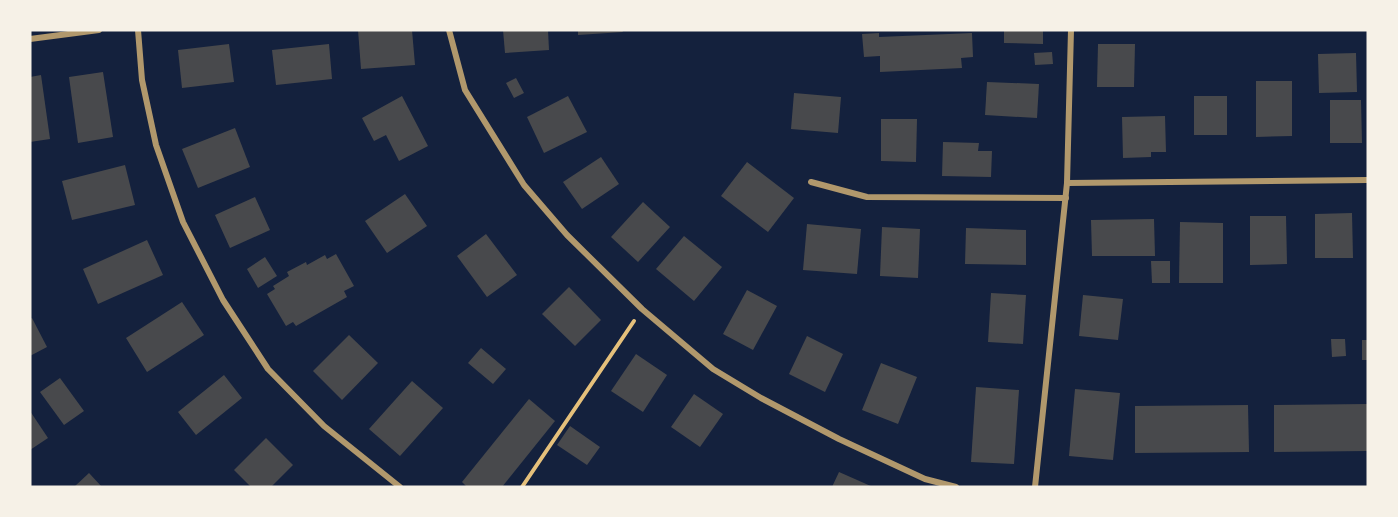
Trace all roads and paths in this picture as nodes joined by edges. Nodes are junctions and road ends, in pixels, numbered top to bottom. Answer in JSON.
{"nodes":[{"id":1,"x":99,"y":30,"type":"edge"},
{"id":2,"x":138,"y":30,"type":"edge"},
{"id":3,"x":449,"y":30,"type":"edge"},
{"id":4,"x":1071,"y":30,"type":"edge"},
{"id":5,"x":86,"y":31,"type":"edge"},
{"id":6,"x":30,"y":39,"type":"edge"},
{"id":7,"x":1368,"y":180,"type":"edge"},
{"id":8,"x":811,"y":182,"type":"dead end"},
{"id":9,"x":1067,"y":183,"type":"junction"},
{"id":10,"x":1066,"y":198,"type":"junction"},
{"id":11,"x":642,"y":309,"type":"junction"},
{"id":12,"x":400,"y":487,"type":"edge"},
{"id":13,"x":522,"y":487,"type":"edge"},
{"id":14,"x":956,"y":487,"type":"edge"},
{"id":15,"x":1035,"y":487,"type":"edge"}],
"edges":[{"from":1,"to":5,"type":"street"},
{"from":2,"to":12,"type":"street"},
{"from":3,"to":11,"type":"street"},
{"from":4,"to":9,"type":"street"},
{"from":5,"to":6,"type":"street"},
{"from":7,"to":9,"type":"street"},
{"from":8,"to":10,"type":"street"},
{"from":9,"to":10,"type":"street"},
{"from":10,"to":15,"type":"street"},
{"from":11,"to":13,"type":"path"},
{"from":11,"to":14,"type":"street"}]}
